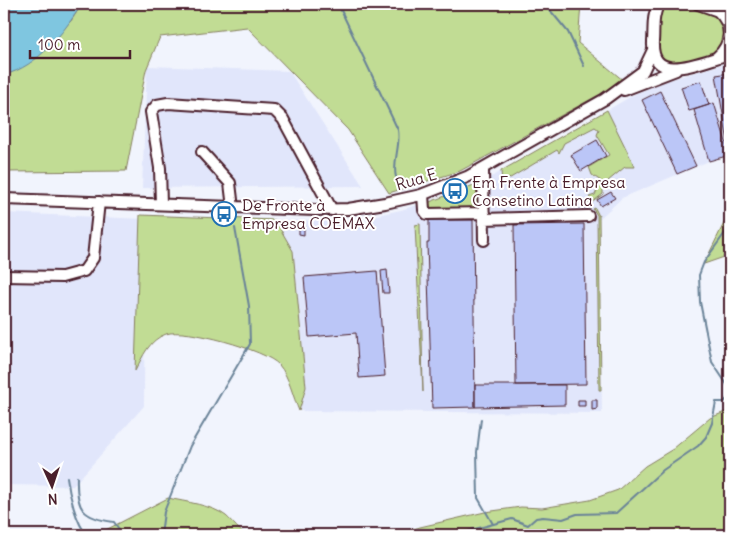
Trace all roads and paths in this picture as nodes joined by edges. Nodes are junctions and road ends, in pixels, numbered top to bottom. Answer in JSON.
{"nodes":[{"id":1,"x":698,"y":4,"type":"edge"},
{"id":2,"x":655,"y":7,"type":"edge"},
{"id":3,"x":718,"y":11,"type":"junction"},
{"id":4,"x":730,"y":15,"type":"edge"},
{"id":5,"x":653,"y":50,"type":"junction"},
{"id":6,"x":730,"y":54,"type":"edge"},
{"id":7,"x":717,"y":57,"type":"junction"},
{"id":8,"x":678,"y":69,"type":"junction"},
{"id":9,"x":605,"y":99,"type":"junction"},
{"id":10,"x":202,"y":152,"type":"dead end"},
{"id":11,"x":483,"y":170,"type":"junction"},
{"id":12,"x":423,"y":194,"type":"junction"},
{"id":13,"x":4,"y":199,"type":"edge"},
{"id":14,"x":99,"y":202,"type":"junction"},
{"id":15,"x":161,"y":204,"type":"junction"},
{"id":16,"x":233,"y":208,"type":"junction"},
{"id":17,"x":332,"y":210,"type":"junction"},
{"id":18,"x":484,"y":216,"type":"junction"},
{"id":19,"x":588,"y":216,"type":"dead end"},
{"id":20,"x":484,"y":240,"type":"dead end"},
{"id":21,"x":4,"y":276,"type":"edge"}],
"edges":[{"from":1,"to":3,"type":"street"},
{"from":2,"to":5,"type":"street"},
{"from":3,"to":4,"type":"street"},
{"from":3,"to":7,"type":"street"},
{"from":5,"to":8,"type":"street"},
{"from":5,"to":9,"type":"street","name":"Rua E"},
{"from":6,"to":7,"type":"street","name":"Rua E"},
{"from":7,"to":8,"type":"street","name":"Rua E"},
{"from":8,"to":9,"type":"street","name":"Rua E"},
{"from":9,"to":11,"type":"street","name":"Rua E"},
{"from":10,"to":16,"type":"street"},
{"from":11,"to":12,"type":"street","name":"Rua E"},
{"from":11,"to":18,"type":"street"},
{"from":12,"to":17,"type":"street","name":"Rua E"},
{"from":12,"to":18,"type":"street"},
{"from":13,"to":14,"type":"street","name":"Rua E"},
{"from":14,"to":15,"type":"street","name":"Rua E"},
{"from":14,"to":21,"type":"street"},
{"from":15,"to":16,"type":"street","name":"Rua E"},
{"from":15,"to":17,"type":"street"},
{"from":16,"to":17,"type":"street","name":"Rua E"},
{"from":18,"to":19,"type":"street"},
{"from":18,"to":20,"type":"street"}]}
